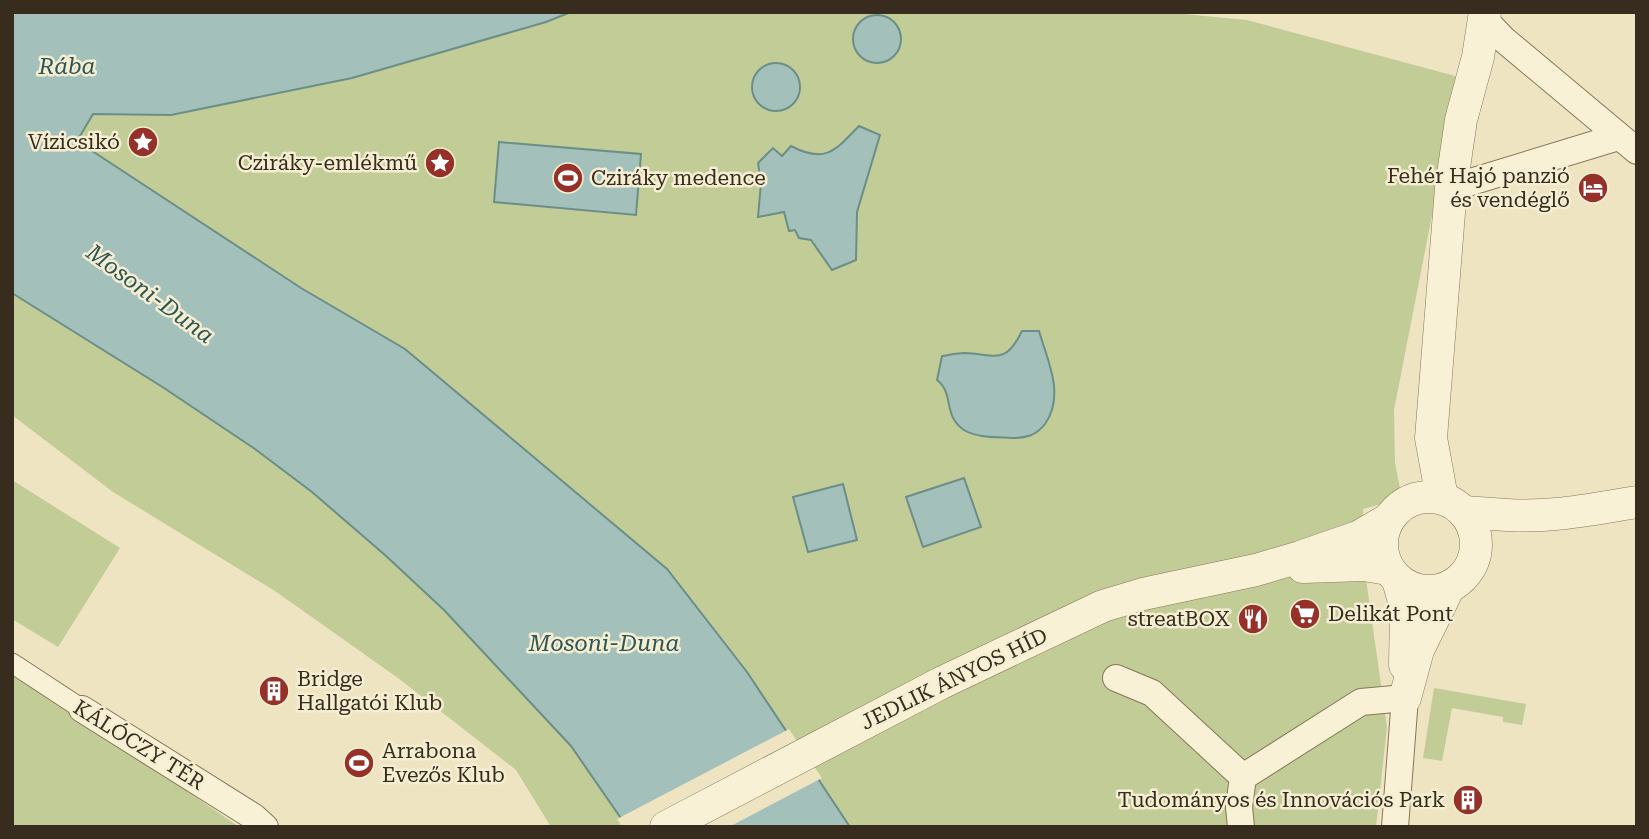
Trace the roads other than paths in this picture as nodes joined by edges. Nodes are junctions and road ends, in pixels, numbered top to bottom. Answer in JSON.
{"nodes":[{"id":1,"x":1484,"y":15,"type":"edge"},
{"id":2,"x":1628,"y":144,"type":"edge"},
{"id":3,"x":1451,"y":188,"type":"junction"},
{"id":4,"x":1433,"y":416,"type":"junction"},
{"id":5,"x":1637,"y":502,"type":"edge"},
{"id":6,"x":1453,"y":505,"type":"junction"},
{"id":7,"x":1576,"y":512,"type":"junction"},
{"id":8,"x":1392,"y":515,"type":"junction"},
{"id":9,"x":1256,"y":570,"type":"junction"},
{"id":10,"x":1393,"y":574,"type":"junction"},
{"id":11,"x":1460,"y":577,"type":"junction"},
{"id":12,"x":12,"y":663,"type":"edge"},
{"id":13,"x":1116,"y":678,"type":"dead end"},
{"id":14,"x":1405,"y":698,"type":"junction"},
{"id":15,"x":82,"y":709,"type":"joint"},
{"id":16,"x":1243,"y":777,"type":"junction"},
{"id":17,"x":265,"y":827,"type":"edge"},
{"id":18,"x":666,"y":827,"type":"edge"},
{"id":19,"x":1241,"y":827,"type":"edge"},
{"id":20,"x":1395,"y":827,"type":"edge"}],
"edges":[{"from":1,"to":2,"type":"street"},
{"from":1,"to":3,"type":"street"},
{"from":2,"to":3,"type":"street"},
{"from":3,"to":4,"type":"street"},
{"from":4,"to":6,"type":"street"},
{"from":4,"to":8,"type":"street"},
{"from":5,"to":7,"type":"street"},
{"from":6,"to":7,"type":"street"},
{"from":6,"to":8,"type":"street"},
{"from":6,"to":11,"type":"street"},
{"from":7,"to":11,"type":"street"},
{"from":8,"to":9,"type":"street","name":"JEDLIK ÁNYOS HÍD"},
{"from":8,"to":10,"type":"street"},
{"from":9,"to":10,"type":"street","name":"JEDLIK ÁNYOS HÍD"},
{"from":9,"to":18,"type":"street","name":"JEDLIK ÁNYOS HÍD"},
{"from":10,"to":11,"type":"street"},
{"from":10,"to":14,"type":"street"},
{"from":11,"to":14,"type":"street"},
{"from":12,"to":15,"type":"street","name":"KÁLÓCZY TÉR"},
{"from":13,"to":16,"type":"street"},
{"from":14,"to":16,"type":"street"},
{"from":14,"to":20,"type":"street"},
{"from":15,"to":17,"type":"street","name":"KÁLÓCZY TÉR"},
{"from":16,"to":19,"type":"street"}]}
